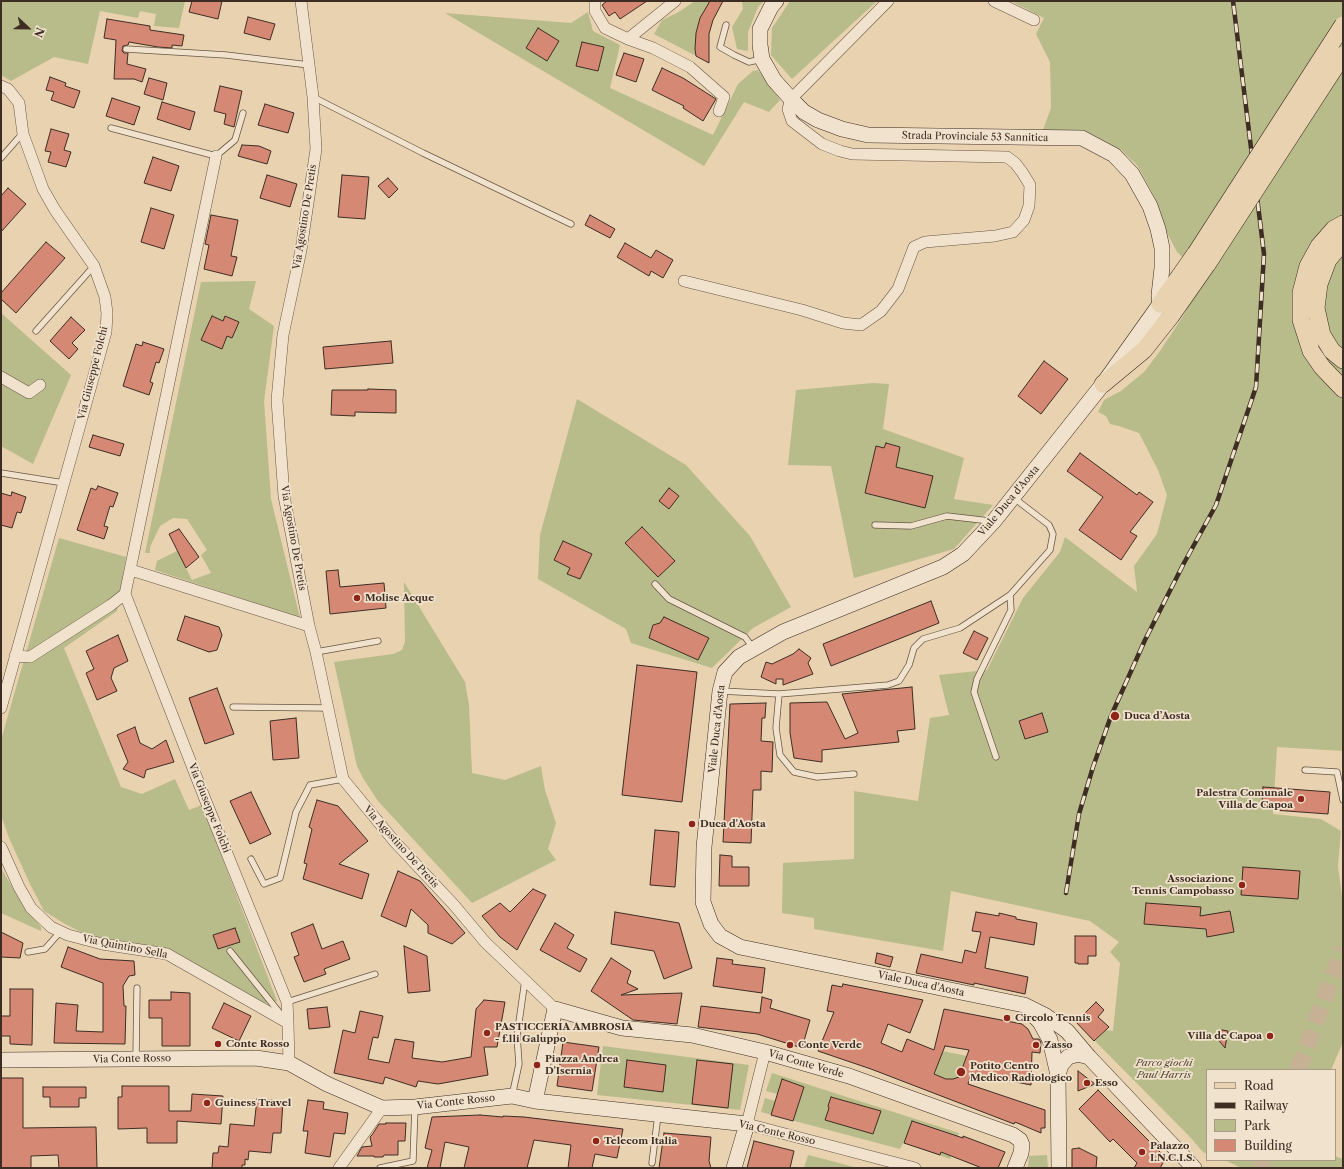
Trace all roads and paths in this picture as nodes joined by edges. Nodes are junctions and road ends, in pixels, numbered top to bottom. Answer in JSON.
{"nodes":[{"id":1,"x":301,"y":1,"type":"edge"},
{"id":2,"x":595,"y":1,"type":"edge"},
{"id":3,"x":675,"y":1,"type":"edge"},
{"id":4,"x":776,"y":1,"type":"edge"},
{"id":5,"x":888,"y":1,"type":"edge"},
{"id":6,"x":994,"y":1,"type":"edge"},
{"id":7,"x":1034,"y":20,"type":"dead end"},
{"id":8,"x":726,"y":25,"type":"dead end"},
{"id":9,"x":1343,"y":25,"type":"edge"},
{"id":10,"x":628,"y":39,"type":"junction"},
{"id":11,"x":126,"y":49,"type":"dead end"},
{"id":12,"x":1343,"y":55,"type":"edge"},
{"id":13,"x":762,"y":59,"type":"junction"},
{"id":14,"x":309,"y":66,"type":"junction"},
{"id":15,"x":1,"y":86,"type":"edge"},
{"id":16,"x":313,"y":97,"type":"junction"},
{"id":17,"x":790,"y":99,"type":"junction"},
{"id":18,"x":719,"y":111,"type":"dead end"},
{"id":19,"x":243,"y":113,"type":"dead end"},
{"id":20,"x":111,"y":128,"type":"dead end"},
{"id":21,"x":23,"y":134,"type":"junction"},
{"id":22,"x":216,"y":156,"type":"junction"},
{"id":23,"x":1,"y":158,"type":"edge"},
{"id":24,"x":570,"y":224,"type":"dead end"},
{"id":25,"x":1343,"y":224,"type":"edge"},
{"id":26,"x":1343,"y":242,"type":"edge"},
{"id":27,"x":1202,"y":258,"type":"junction"},
{"id":28,"x":94,"y":266,"type":"junction"},
{"id":29,"x":684,"y":281,"type":"dead end"},
{"id":30,"x":1160,"y":304,"type":"junction"},
{"id":31,"x":36,"y":331,"type":"dead end"},
{"id":32,"x":1343,"y":360,"type":"edge"},
{"id":33,"x":1,"y":377,"type":"edge"},
{"id":34,"x":1103,"y":384,"type":"junction"},
{"id":35,"x":40,"y":385,"type":"dead end"},
{"id":36,"x":1343,"y":389,"type":"edge"},
{"id":37,"x":1,"y":473,"type":"edge"},
{"id":38,"x":64,"y":483,"type":"junction"},
{"id":39,"x":1012,"y":497,"type":"junction"},
{"id":40,"x":994,"y":522,"type":"junction"},
{"id":41,"x":875,"y":525,"type":"dead end"},
{"id":42,"x":131,"y":570,"type":"junction"},
{"id":43,"x":655,"y":584,"type":"dead end"},
{"id":44,"x":125,"y":594,"type":"junction"},
{"id":45,"x":1010,"y":595,"type":"junction"},
{"id":46,"x":309,"y":626,"type":"junction"},
{"id":47,"x":378,"y":641,"type":"dead end"},
{"id":48,"x":753,"y":649,"type":"junction"},
{"id":49,"x":316,"y":652,"type":"junction"},
{"id":50,"x":15,"y":656,"type":"junction"},
{"id":51,"x":720,"y":690,"type":"junction"},
{"id":52,"x":779,"y":694,"type":"junction"},
{"id":53,"x":233,"y":707,"type":"dead end"},
{"id":54,"x":1,"y":708,"type":"edge"},
{"id":55,"x":328,"y":708,"type":"junction"},
{"id":56,"x":996,"y":757,"type":"dead end"},
{"id":57,"x":1305,"y":770,"type":"dead end"},
{"id":58,"x":854,"y":774,"type":"dead end"},
{"id":59,"x":343,"y":779,"type":"junction"},
{"id":60,"x":1343,"y":800,"type":"edge"},
{"id":61,"x":2,"y":853,"type":"edge"},
{"id":62,"x":251,"y":859,"type":"dead end"},
{"id":63,"x":61,"y":931,"type":"junction"},
{"id":64,"x":230,"y":951,"type":"dead end"},
{"id":65,"x":28,"y":952,"type":"dead end"},
{"id":66,"x":375,"y":974,"type":"dead end"},
{"id":67,"x":526,"y":980,"type":"junction"},
{"id":68,"x":137,"y":988,"type":"dead end"},
{"id":69,"x":286,"y":1002,"type":"junction"},
{"id":70,"x":1024,"y":1005,"type":"junction"},
{"id":71,"x":555,"y":1010,"type":"junction"},
{"id":72,"x":288,"y":1023,"type":"junction"},
{"id":73,"x":765,"y":1052,"type":"junction"},
{"id":74,"x":1089,"y":1057,"type":"junction"},
{"id":75,"x":136,"y":1059,"type":"junction"},
{"id":76,"x":1,"y":1060,"type":"edge"},
{"id":77,"x":289,"y":1063,"type":"junction"},
{"id":78,"x":1058,"y":1075,"type":"junction"},
{"id":79,"x":512,"y":1096,"type":"junction"},
{"id":80,"x":535,"y":1101,"type":"junction"},
{"id":81,"x":415,"y":1107,"type":"junction"},
{"id":82,"x":382,"y":1108,"type":"junction"},
{"id":83,"x":658,"y":1115,"type":"junction"},
{"id":84,"x":747,"y":1124,"type":"junction"},
{"id":85,"x":652,"y":1163,"type":"dead end"},
{"id":86,"x":1189,"y":1166,"type":"edge"},
{"id":87,"x":339,"y":1168,"type":"edge"},
{"id":88,"x":380,"y":1168,"type":"edge"},
{"id":89,"x":734,"y":1168,"type":"edge"},
{"id":90,"x":915,"y":1168,"type":"edge"},
{"id":91,"x":1015,"y":1168,"type":"edge"},
{"id":92,"x":1059,"y":1168,"type":"edge"}],
"edges":[{"from":1,"to":14,"type":"street","name":"Via Agostino De Pretis"},
{"from":2,"to":10,"type":"street"},
{"from":3,"to":10,"type":"street"},
{"from":4,"to":13,"type":"main road","name":"Strada Provinciale 53 Sannitica"},
{"from":5,"to":17,"type":"street"},
{"from":6,"to":7,"type":"street"},
{"from":8,"to":13,"type":"lane"},
{"from":9,"to":27,"type":"main road","bridge":true},
{"from":10,"to":18,"type":"street"},
{"from":11,"to":14,"type":"lane"},
{"from":12,"to":27,"type":"main road","bridge":true},
{"from":13,"to":17,"type":"main road","name":"Strada Provinciale 53 Sannitica"},
{"from":14,"to":16,"type":"street","name":"Via Agostino De Pretis"},
{"from":15,"to":21,"type":"street","name":"Via Giuseppe Folchi"},
{"from":16,"to":24,"type":"lane"},
{"from":16,"to":46,"type":"street","name":"Via Agostino De Pretis"},
{"from":17,"to":29,"type":"street"},
{"from":17,"to":30,"type":"main road","name":"Strada Provinciale 53 Sannitica"},
{"from":19,"to":22,"type":"lane"},
{"from":20,"to":22,"type":"lane"},
{"from":21,"to":23,"type":"lane"},
{"from":21,"to":28,"type":"street","name":"Via Giuseppe Folchi"},
{"from":22,"to":42,"type":"street"},
{"from":25,"to":36,"type":"main road"},
{"from":26,"to":32,"type":"main road"},
{"from":27,"to":30,"type":"main road"},
{"from":27,"to":34,"type":"main road"},
{"from":28,"to":31,"type":"lane"},
{"from":28,"to":38,"type":"street","name":"Via Giuseppe Folchi"},
{"from":30,"to":34,"type":"main road","name":"Viale Duca d'Aosta"},
{"from":33,"to":35,"type":"street"},
{"from":34,"to":39,"type":"main road","name":"Viale Duca d'Aosta"},
{"from":37,"to":38,"type":"lane"},
{"from":38,"to":50,"type":"street","name":"Via Giuseppe Folchi"},
{"from":39,"to":40,"type":"main road","name":"Viale Duca d'Aosta"},
{"from":39,"to":45,"type":"lane"},
{"from":40,"to":41,"type":"lane"},
{"from":40,"to":48,"type":"main road","name":"Viale Duca d'Aosta"},
{"from":42,"to":44,"type":"street"},
{"from":42,"to":46,"type":"street"},
{"from":43,"to":48,"type":"lane"},
{"from":44,"to":50,"type":"street"},
{"from":44,"to":69,"type":"street","name":"Via Giuseppe Folchi"},
{"from":45,"to":52,"type":"lane"},
{"from":45,"to":56,"type":"lane"},
{"from":46,"to":49,"type":"street","name":"Via Agostino De Pretis"},
{"from":47,"to":49,"type":"lane"},
{"from":48,"to":51,"type":"main road","name":"Viale Duca d'Aosta"},
{"from":49,"to":55,"type":"street","name":"Via Agostino De Pretis"},
{"from":50,"to":54,"type":"street","name":"Via Giuseppe Folchi"},
{"from":51,"to":52,"type":"lane"},
{"from":51,"to":70,"type":"main road","name":"Viale Duca d'Aosta"},
{"from":52,"to":58,"type":"lane"},
{"from":53,"to":55,"type":"lane"},
{"from":55,"to":59,"type":"street","name":"Via Agostino De Pretis"},
{"from":57,"to":60,"type":"lane"},
{"from":59,"to":62,"type":"lane"},
{"from":59,"to":67,"type":"street","name":"Via Agostino De Pretis"},
{"from":61,"to":63,"type":"street","name":"Via Quintino Sella"},
{"from":63,"to":65,"type":"lane"},
{"from":63,"to":72,"type":"street","name":"Via Quintino Sella"},
{"from":64,"to":72,"type":"lane"},
{"from":66,"to":69,"type":"lane"},
{"from":67,"to":71,"type":"street","name":"Via Agostino De Pretis"},
{"from":67,"to":79,"type":"lane"},
{"from":68,"to":75,"type":"lane"},
{"from":69,"to":72,"type":"street","name":"Via Giuseppe Folchi"},
{"from":70,"to":74,"type":"main road","name":"Viale Duca d'Aosta"},
{"from":70,"to":78,"type":"main road"},
{"from":71,"to":73,"type":"main road","name":"Via Conte Verde"},
{"from":71,"to":80,"type":"main road"},
{"from":72,"to":77,"type":"street"},
{"from":73,"to":84,"type":"street"},
{"from":73,"to":91,"type":"main road","name":"Via Conte Verde"},
{"from":74,"to":78,"type":"main road"},
{"from":74,"to":86,"type":"main road","name":"Viale Duca d'Aosta"},
{"from":75,"to":76,"type":"main road","name":"Via Conte Rosso"},
{"from":75,"to":77,"type":"main road","name":"Via Conte Rosso"},
{"from":77,"to":82,"type":"main road","name":"Via Conte Rosso"},
{"from":78,"to":92,"type":"main road"},
{"from":79,"to":80,"type":"main road","name":"Via Conte Rosso"},
{"from":79,"to":81,"type":"main road","name":"Via Conte Rosso"},
{"from":80,"to":83,"type":"main road","name":"Via Conte Rosso"},
{"from":81,"to":82,"type":"main road","name":"Via Conte Rosso"},
{"from":81,"to":88,"type":"lane"},
{"from":82,"to":87,"type":"street"},
{"from":83,"to":84,"type":"main road","name":"Via Conte Rosso"},
{"from":83,"to":85,"type":"lane"},
{"from":84,"to":89,"type":"main road"},
{"from":84,"to":90,"type":"street","name":"Via Conte Rosso"}]}
